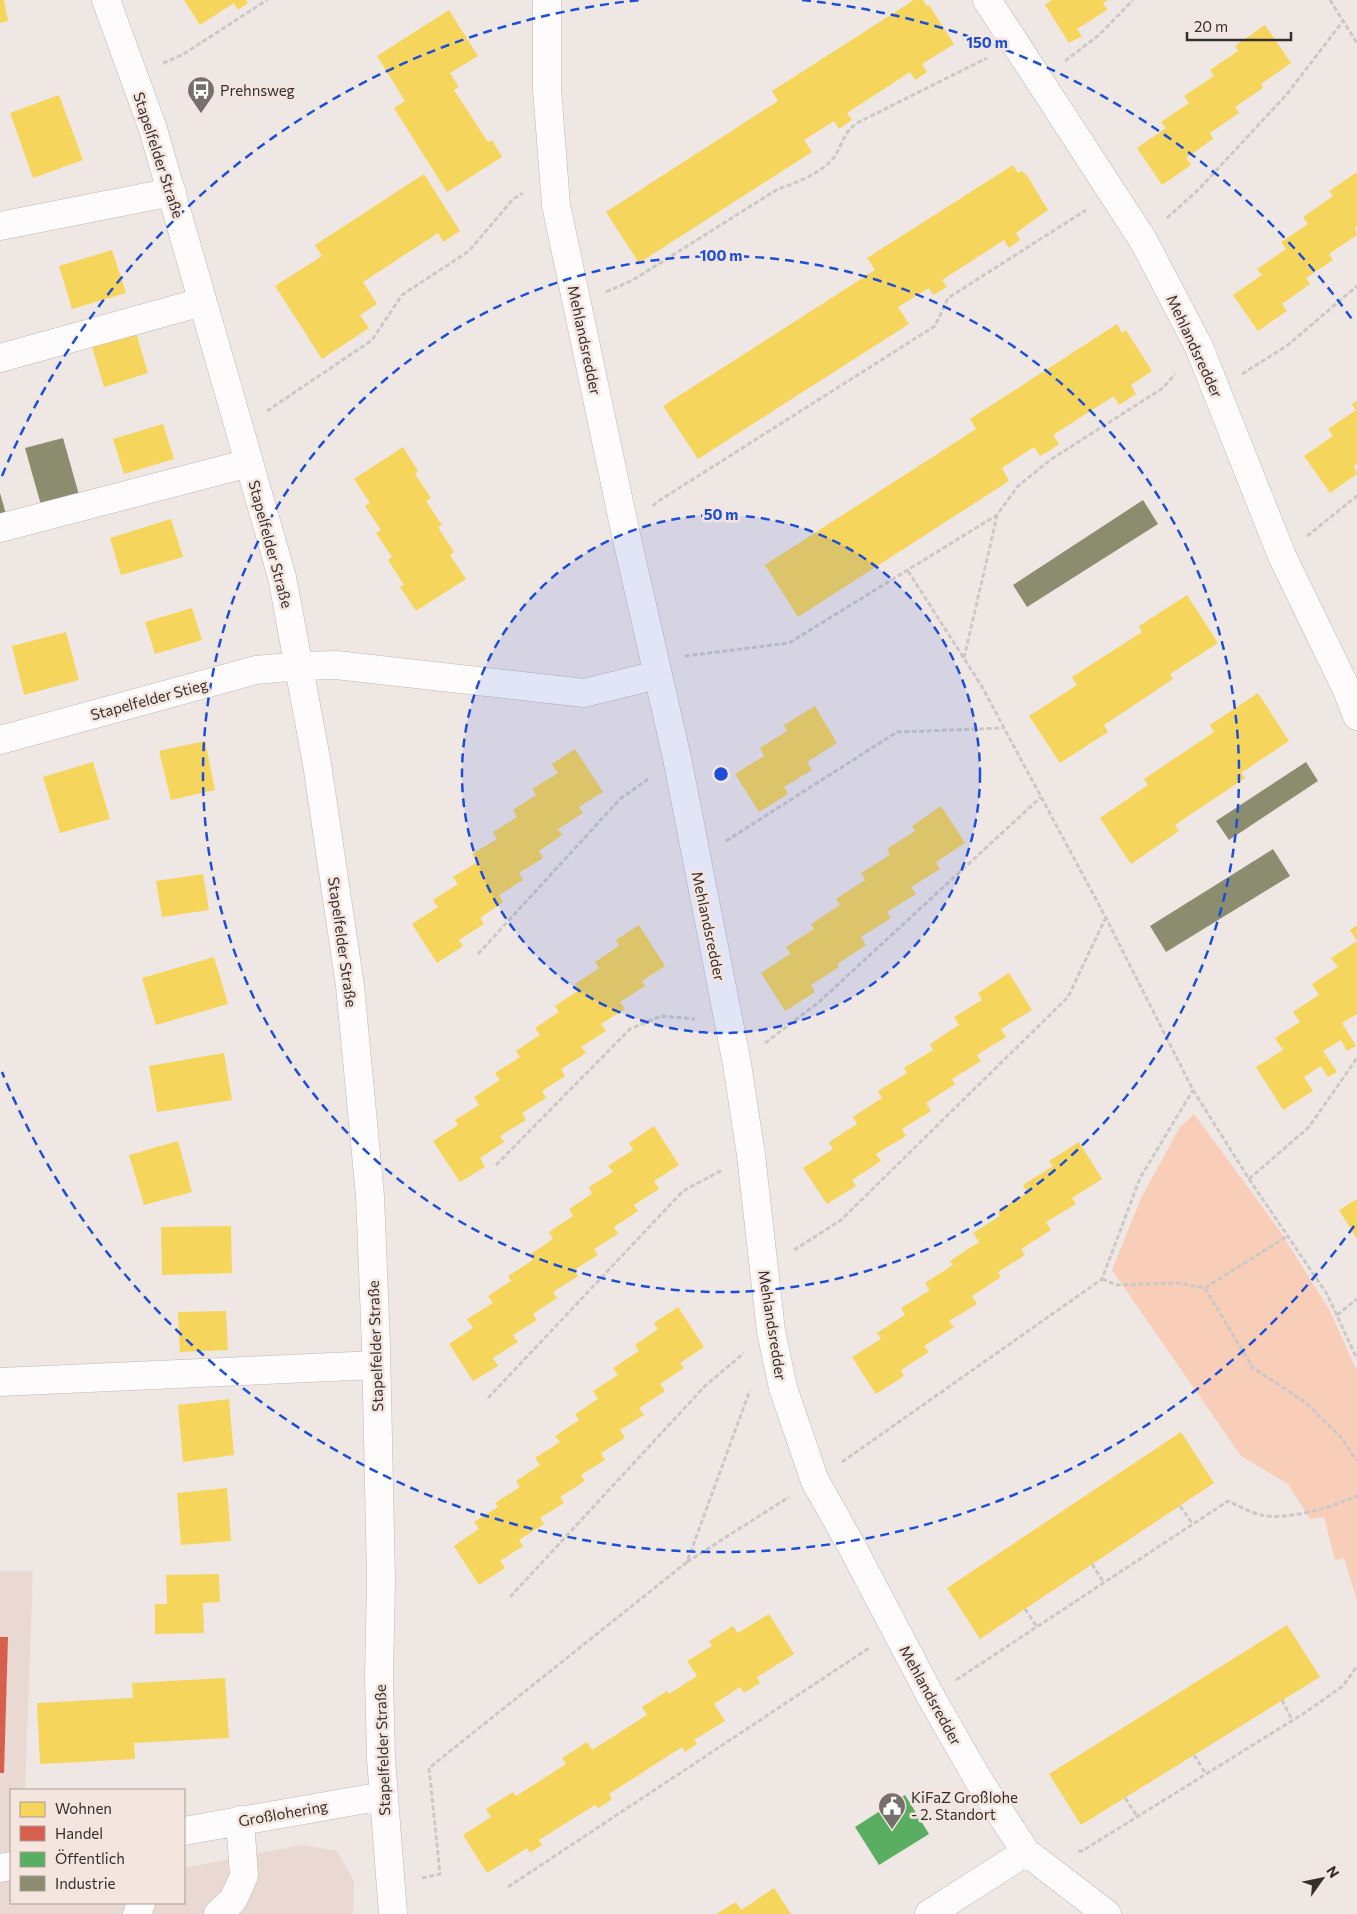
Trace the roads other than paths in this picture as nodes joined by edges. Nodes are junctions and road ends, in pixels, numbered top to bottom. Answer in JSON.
{"nodes":[{"id":1,"x":106,"y":0,"type":"edge"},
{"id":2,"x":547,"y":0,"type":"edge"},
{"id":3,"x":987,"y":0,"type":"edge"},
{"id":4,"x":172,"y":192,"type":"junction"},
{"id":5,"x":0,"y":226,"type":"edge"},
{"id":6,"x":202,"y":302,"type":"junction"},
{"id":7,"x":0,"y":358,"type":"edge"},
{"id":8,"x":249,"y":463,"type":"junction"},
{"id":9,"x":0,"y":528,"type":"edge"},
{"id":10,"x":300,"y":666,"type":"junction"},
{"id":11,"x":658,"y":675,"type":"junction"},
{"id":12,"x":1357,"y":716,"type":"edge"},
{"id":13,"x":0,"y":740,"type":"edge"},
{"id":14,"x":376,"y":1365,"type":"junction"},
{"id":15,"x":0,"y":1382,"type":"edge"},
{"id":16,"x":383,"y":1796,"type":"junction"},
{"id":17,"x":240,"y":1820,"type":"junction"},
{"id":18,"x":185,"y":1831,"type":"edge"},
{"id":19,"x":1026,"y":1852,"type":"junction"},
{"id":20,"x":218,"y":1914,"type":"edge"},
{"id":21,"x":393,"y":1914,"type":"edge"},
{"id":22,"x":929,"y":1914,"type":"edge"},
{"id":23,"x":1107,"y":1914,"type":"edge"}],
"edges":[{"from":1,"to":4,"type":"street","name":"Stapelfelder Straße"},
{"from":2,"to":11,"type":"street","name":"Mehlandsredder"},
{"from":3,"to":12,"type":"street","name":"Mehlandsredder"},
{"from":4,"to":5,"type":"street"},
{"from":4,"to":6,"type":"street","name":"Stapelfelder Straße"},
{"from":6,"to":7,"type":"street"},
{"from":6,"to":8,"type":"street","name":"Stapelfelder Straße"},
{"from":8,"to":9,"type":"street"},
{"from":8,"to":10,"type":"street","name":"Stapelfelder Straße"},
{"from":10,"to":11,"type":"street"},
{"from":10,"to":13,"type":"street","name":"Stapelfelder Stieg"},
{"from":10,"to":14,"type":"street","name":"Stapelfelder Straße"},
{"from":11,"to":19,"type":"street","name":"Mehlandsredder"},
{"from":14,"to":15,"type":"street"},
{"from":14,"to":16,"type":"street","name":"Stapelfelder Straße"},
{"from":16,"to":17,"type":"street","name":"Großlohering"},
{"from":16,"to":21,"type":"street","name":"Stapelfelder Straße"},
{"from":17,"to":18,"type":"street","name":"Großlohering"},
{"from":17,"to":20,"type":"street"},
{"from":19,"to":22,"type":"street"},
{"from":19,"to":23,"type":"street","name":"Mehlandsredder"}]}
